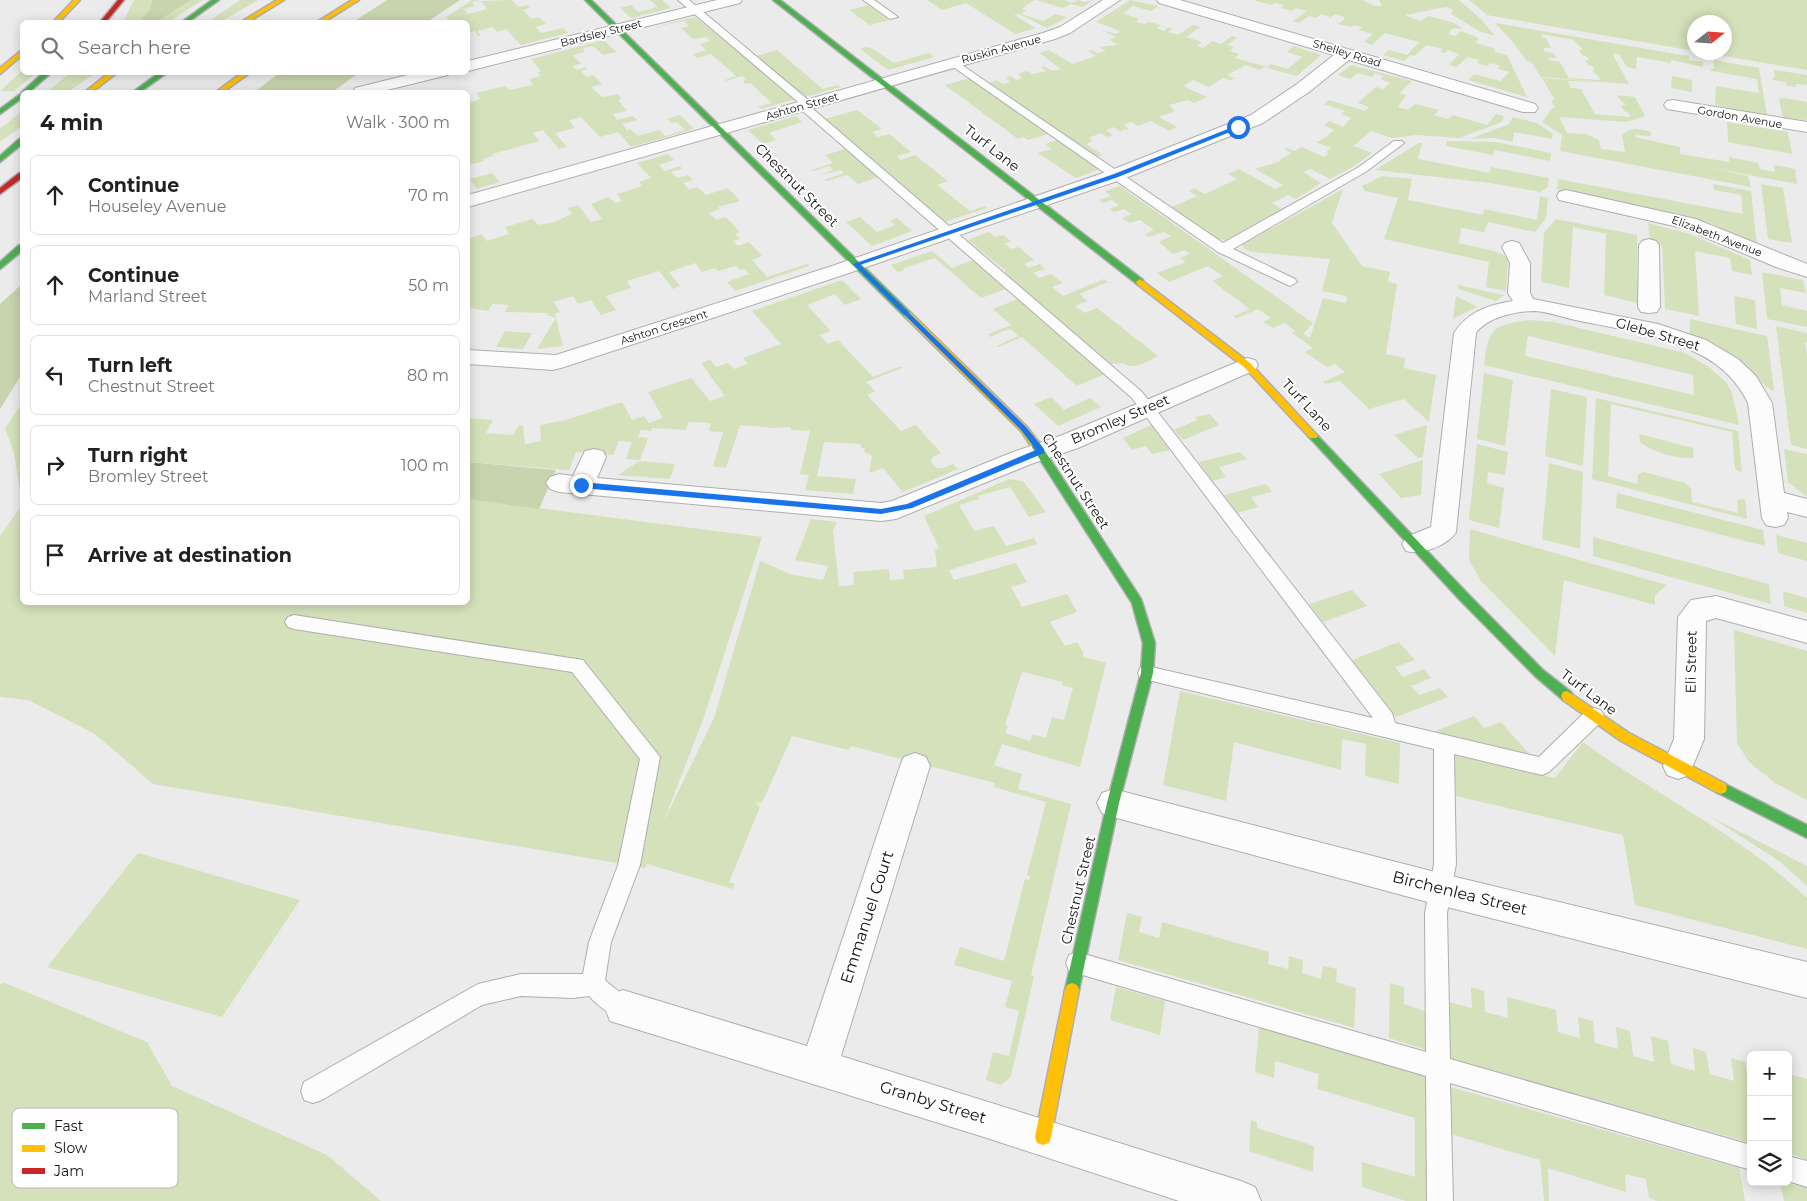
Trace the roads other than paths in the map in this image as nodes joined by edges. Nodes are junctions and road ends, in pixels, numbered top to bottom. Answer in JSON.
{"nodes":[{"id":1,"x":77,"y":0,"type":"edge"},
{"id":2,"x":121,"y":0,"type":"edge"},
{"id":3,"x":216,"y":0,"type":"edge"},
{"id":4,"x":281,"y":0,"type":"edge"},
{"id":5,"x":356,"y":0,"type":"edge"},
{"id":6,"x":588,"y":0,"type":"edge"},
{"id":7,"x":735,"y":0,"type":"edge"},
{"id":8,"x":776,"y":0,"type":"edge"},
{"id":9,"x":868,"y":0,"type":"edge"},
{"id":10,"x":1113,"y":0,"type":"edge"},
{"id":11,"x":1164,"y":0,"type":"edge"},
{"id":12,"x":689,"y":5,"type":"edge"},
{"id":13,"x":894,"y":17,"type":"dead end"},
{"id":14,"x":58,"y":20,"type":"edge"},
{"id":15,"x":105,"y":20,"type":"edge"},
{"id":16,"x":188,"y":20,"type":"edge"},
{"id":17,"x":247,"y":20,"type":"edge"},
{"id":18,"x":323,"y":20,"type":"edge"},
{"id":19,"x":618,"y":29,"type":"junction"},
{"id":20,"x":1347,"y":53,"type":"junction"},
{"id":21,"x":20,"y":54,"type":"edge"},
{"id":22,"x":953,"y":62,"type":"junction"},
{"id":23,"x":470,"y":66,"type":"edge"},
{"id":24,"x":0,"y":72,"type":"edge"},
{"id":25,"x":46,"y":75,"type":"edge"},
{"id":26,"x":111,"y":75,"type":"edge"},
{"id":27,"x":161,"y":75,"type":"edge"},
{"id":28,"x":244,"y":75,"type":"edge"},
{"id":29,"x":420,"y":75,"type":"edge"},
{"id":30,"x":883,"y":82,"type":"junction"},
{"id":31,"x":29,"y":90,"type":"edge"},
{"id":32,"x":91,"y":90,"type":"edge"},
{"id":33,"x":139,"y":90,"type":"edge"},
{"id":34,"x":222,"y":90,"type":"edge"},
{"id":35,"x":368,"y":90,"type":"edge"},
{"id":36,"x":20,"y":97,"type":"edge"},
{"id":37,"x":1674,"y":105,"type":"dead end"},
{"id":38,"x":805,"y":106,"type":"junction"},
{"id":39,"x":1528,"y":108,"type":"dead end"},
{"id":40,"x":0,"y":112,"type":"edge"},
{"id":41,"x":1807,"y":128,"type":"edge"},
{"id":42,"x":720,"y":130,"type":"junction"},
{"id":43,"x":20,"y":143,"type":"edge"},
{"id":44,"x":1398,"y":143,"type":"dead end"},
{"id":45,"x":0,"y":160,"type":"edge"},
{"id":46,"x":1116,"y":175,"type":"junction"},
{"id":47,"x":20,"y":176,"type":"edge"},
{"id":48,"x":0,"y":192,"type":"edge"},
{"id":49,"x":1566,"y":196,"type":"dead end"},
{"id":50,"x":470,"y":201,"type":"edge"},
{"id":51,"x":1038,"y":202,"type":"junction"},
{"id":52,"x":952,"y":232,"type":"junction"},
{"id":53,"x":1649,"y":245,"type":"dead end"},
{"id":54,"x":1512,"y":247,"type":"dead end"},
{"id":55,"x":20,"y":249,"type":"edge"},
{"id":56,"x":1223,"y":249,"type":"junction"},
{"id":57,"x":856,"y":264,"type":"junction"},
{"id":58,"x":0,"y":266,"type":"edge"},
{"id":59,"x":1807,"y":271,"type":"edge"},
{"id":60,"x":1290,"y":282,"type":"dead end"},
{"id":61,"x":1525,"y":305,"type":"junction"},
{"id":62,"x":1649,"y":307,"type":"dead end"},
{"id":63,"x":470,"y":358,"type":"edge"},
{"id":64,"x":1247,"y":365,"type":"junction"},
{"id":65,"x":1147,"y":407,"type":"junction"},
{"id":66,"x":1041,"y":451,"type":"junction"},
{"id":67,"x":594,"y":457,"type":"dead end"},
{"id":68,"x":1807,"y":508,"type":"edge"},
{"id":69,"x":1415,"y":544,"type":"junction"},
{"id":70,"x":294,"y":622,"type":"dead end"},
{"id":71,"x":1807,"y":632,"type":"edge"},
{"id":72,"x":1147,"y":673,"type":"junction"},
{"id":73,"x":1594,"y":716,"type":"junction"},
{"id":74,"x":1385,"y":729,"type":"junction"},
{"id":75,"x":1444,"y":743,"type":"junction"},
{"id":76,"x":915,"y":766,"type":"dead end"},
{"id":77,"x":1678,"y":766,"type":"junction"},
{"id":78,"x":1113,"y":804,"type":"junction"},
{"id":79,"x":1807,"y":832,"type":"edge"},
{"id":80,"x":1438,"y":889,"type":"junction"},
{"id":81,"x":1076,"y":963,"type":"junction"},
{"id":82,"x":1807,"y":980,"type":"edge"},
{"id":83,"x":593,"y":984,"type":"junction"},
{"id":84,"x":623,"y":1008,"type":"joint"},
{"id":85,"x":819,"y":1067,"type":"junction"},
{"id":86,"x":1438,"y":1068,"type":"junction"},
{"id":87,"x":312,"y":1091,"type":"dead end"},
{"id":88,"x":1042,"y":1137,"type":"junction"},
{"id":89,"x":1747,"y":1157,"type":"edge"},
{"id":90,"x":1792,"y":1169,"type":"edge"},
{"id":91,"x":1807,"y":1174,"type":"edge"},
{"id":92,"x":1241,"y":1201,"type":"edge"},
{"id":93,"x":1440,"y":1201,"type":"edge"}],
"edges":[{"from":1,"to":14,"type":"main road"},
{"from":2,"to":15,"type":"main road"},
{"from":3,"to":16,"type":"main road"},
{"from":4,"to":17,"type":"main road"},
{"from":5,"to":18,"type":"main road"},
{"from":6,"to":19,"type":"main road","name":"Chestnut Street"},
{"from":7,"to":12,"type":"street","name":"Bardsley Street"},
{"from":8,"to":30,"type":"main road","name":"Turf Lane"},
{"from":9,"to":13,"type":"lane"},
{"from":10,"to":22,"type":"street","name":"Ruskin Avenue"},
{"from":11,"to":20,"type":"street","name":"Shelley Road"},
{"from":12,"to":19,"type":"street","name":"Bardsley Street"},
{"from":12,"to":38,"type":"lane"},
{"from":19,"to":23,"type":"street","name":"Bardsley Street"},
{"from":19,"to":42,"type":"main road","name":"Chestnut Street"},
{"from":20,"to":39,"type":"street","name":"Shelley Road"},
{"from":20,"to":46,"type":"street","name":"Ashton Crescent"},
{"from":21,"to":24,"type":"main road"},
{"from":22,"to":30,"type":"street","name":"Ruskin Avenue"},
{"from":22,"to":46,"type":"lane"},
{"from":25,"to":31,"type":"main road"},
{"from":26,"to":32,"type":"main road"},
{"from":27,"to":33,"type":"main road"},
{"from":28,"to":34,"type":"main road"},
{"from":29,"to":35,"type":"street"},
{"from":30,"to":38,"type":"street","name":"Ashton Street"},
{"from":30,"to":51,"type":"main road","name":"Turf Lane"},
{"from":36,"to":40,"type":"main road"},
{"from":37,"to":41,"type":"street","name":"Gordon Avenue"},
{"from":38,"to":42,"type":"street","name":"Ashton Street"},
{"from":38,"to":52,"type":"lane"},
{"from":42,"to":50,"type":"street"},
{"from":42,"to":57,"type":"main road","name":"Chestnut Street"},
{"from":43,"to":45,"type":"main road"},
{"from":44,"to":56,"type":"lane"},
{"from":46,"to":51,"type":"street","name":"Ashton Crescent"},
{"from":46,"to":56,"type":"lane"},
{"from":47,"to":48,"type":"main road"},
{"from":49,"to":59,"type":"street","name":"Elizabeth Avenue"},
{"from":51,"to":52,"type":"street","name":"Ashton Crescent"},
{"from":51,"to":64,"type":"main road","name":"Turf Lane"},
{"from":52,"to":57,"type":"street","name":"Ashton Crescent"},
{"from":52,"to":65,"type":"lane"},
{"from":53,"to":62,"type":"street"},
{"from":54,"to":61,"type":"street"},
{"from":55,"to":58,"type":"main road"},
{"from":56,"to":60,"type":"lane"},
{"from":57,"to":63,"type":"street","name":"Ashton Crescent"},
{"from":57,"to":66,"type":"main road","name":"Chestnut Street"},
{"from":61,"to":68,"type":"street","name":"Glebe Street"},
{"from":61,"to":69,"type":"street","name":"Glebe Street"},
{"from":64,"to":65,"type":"street","name":"Bromley Street"},
{"from":64,"to":69,"type":"main road","name":"Turf Lane"},
{"from":65,"to":66,"type":"street","name":"Bromley Street"},
{"from":65,"to":74,"type":"lane"},
{"from":66,"to":67,"type":"street","name":"Bromley Street"},
{"from":66,"to":72,"type":"main road","name":"Chestnut Street"},
{"from":69,"to":73,"type":"main road","name":"Turf Lane"},
{"from":70,"to":83,"type":"lane"},
{"from":71,"to":77,"type":"street","name":"Eli Street"},
{"from":72,"to":74,"type":"lane"},
{"from":72,"to":78,"type":"main road","name":"Chestnut Street"},
{"from":73,"to":75,"type":"lane"},
{"from":73,"to":77,"type":"main road","name":"Turf Lane"},
{"from":74,"to":75,"type":"lane"},
{"from":75,"to":80,"type":"lane"},
{"from":76,"to":85,"type":"street","name":"Emmanuel Court"},
{"from":77,"to":79,"type":"main road","name":"Turf Lane"},
{"from":78,"to":80,"type":"street","name":"Birchenlea Street"},
{"from":78,"to":81,"type":"main road","name":"Chestnut Street"},
{"from":80,"to":82,"type":"street","name":"Birchenlea Street"},
{"from":80,"to":86,"type":"lane"},
{"from":81,"to":86,"type":"lane"},
{"from":81,"to":88,"type":"main road","name":"Chestnut Street"},
{"from":83,"to":84,"type":"lane"},
{"from":83,"to":87,"type":"lane"},
{"from":84,"to":85,"type":"street","name":"Granby Street"},
{"from":85,"to":88,"type":"street","name":"Granby Street"},
{"from":86,"to":89,"type":"lane"},
{"from":86,"to":93,"type":"lane"},
{"from":88,"to":92,"type":"street","name":"Granby Street"},
{"from":90,"to":91,"type":"lane"}]}
